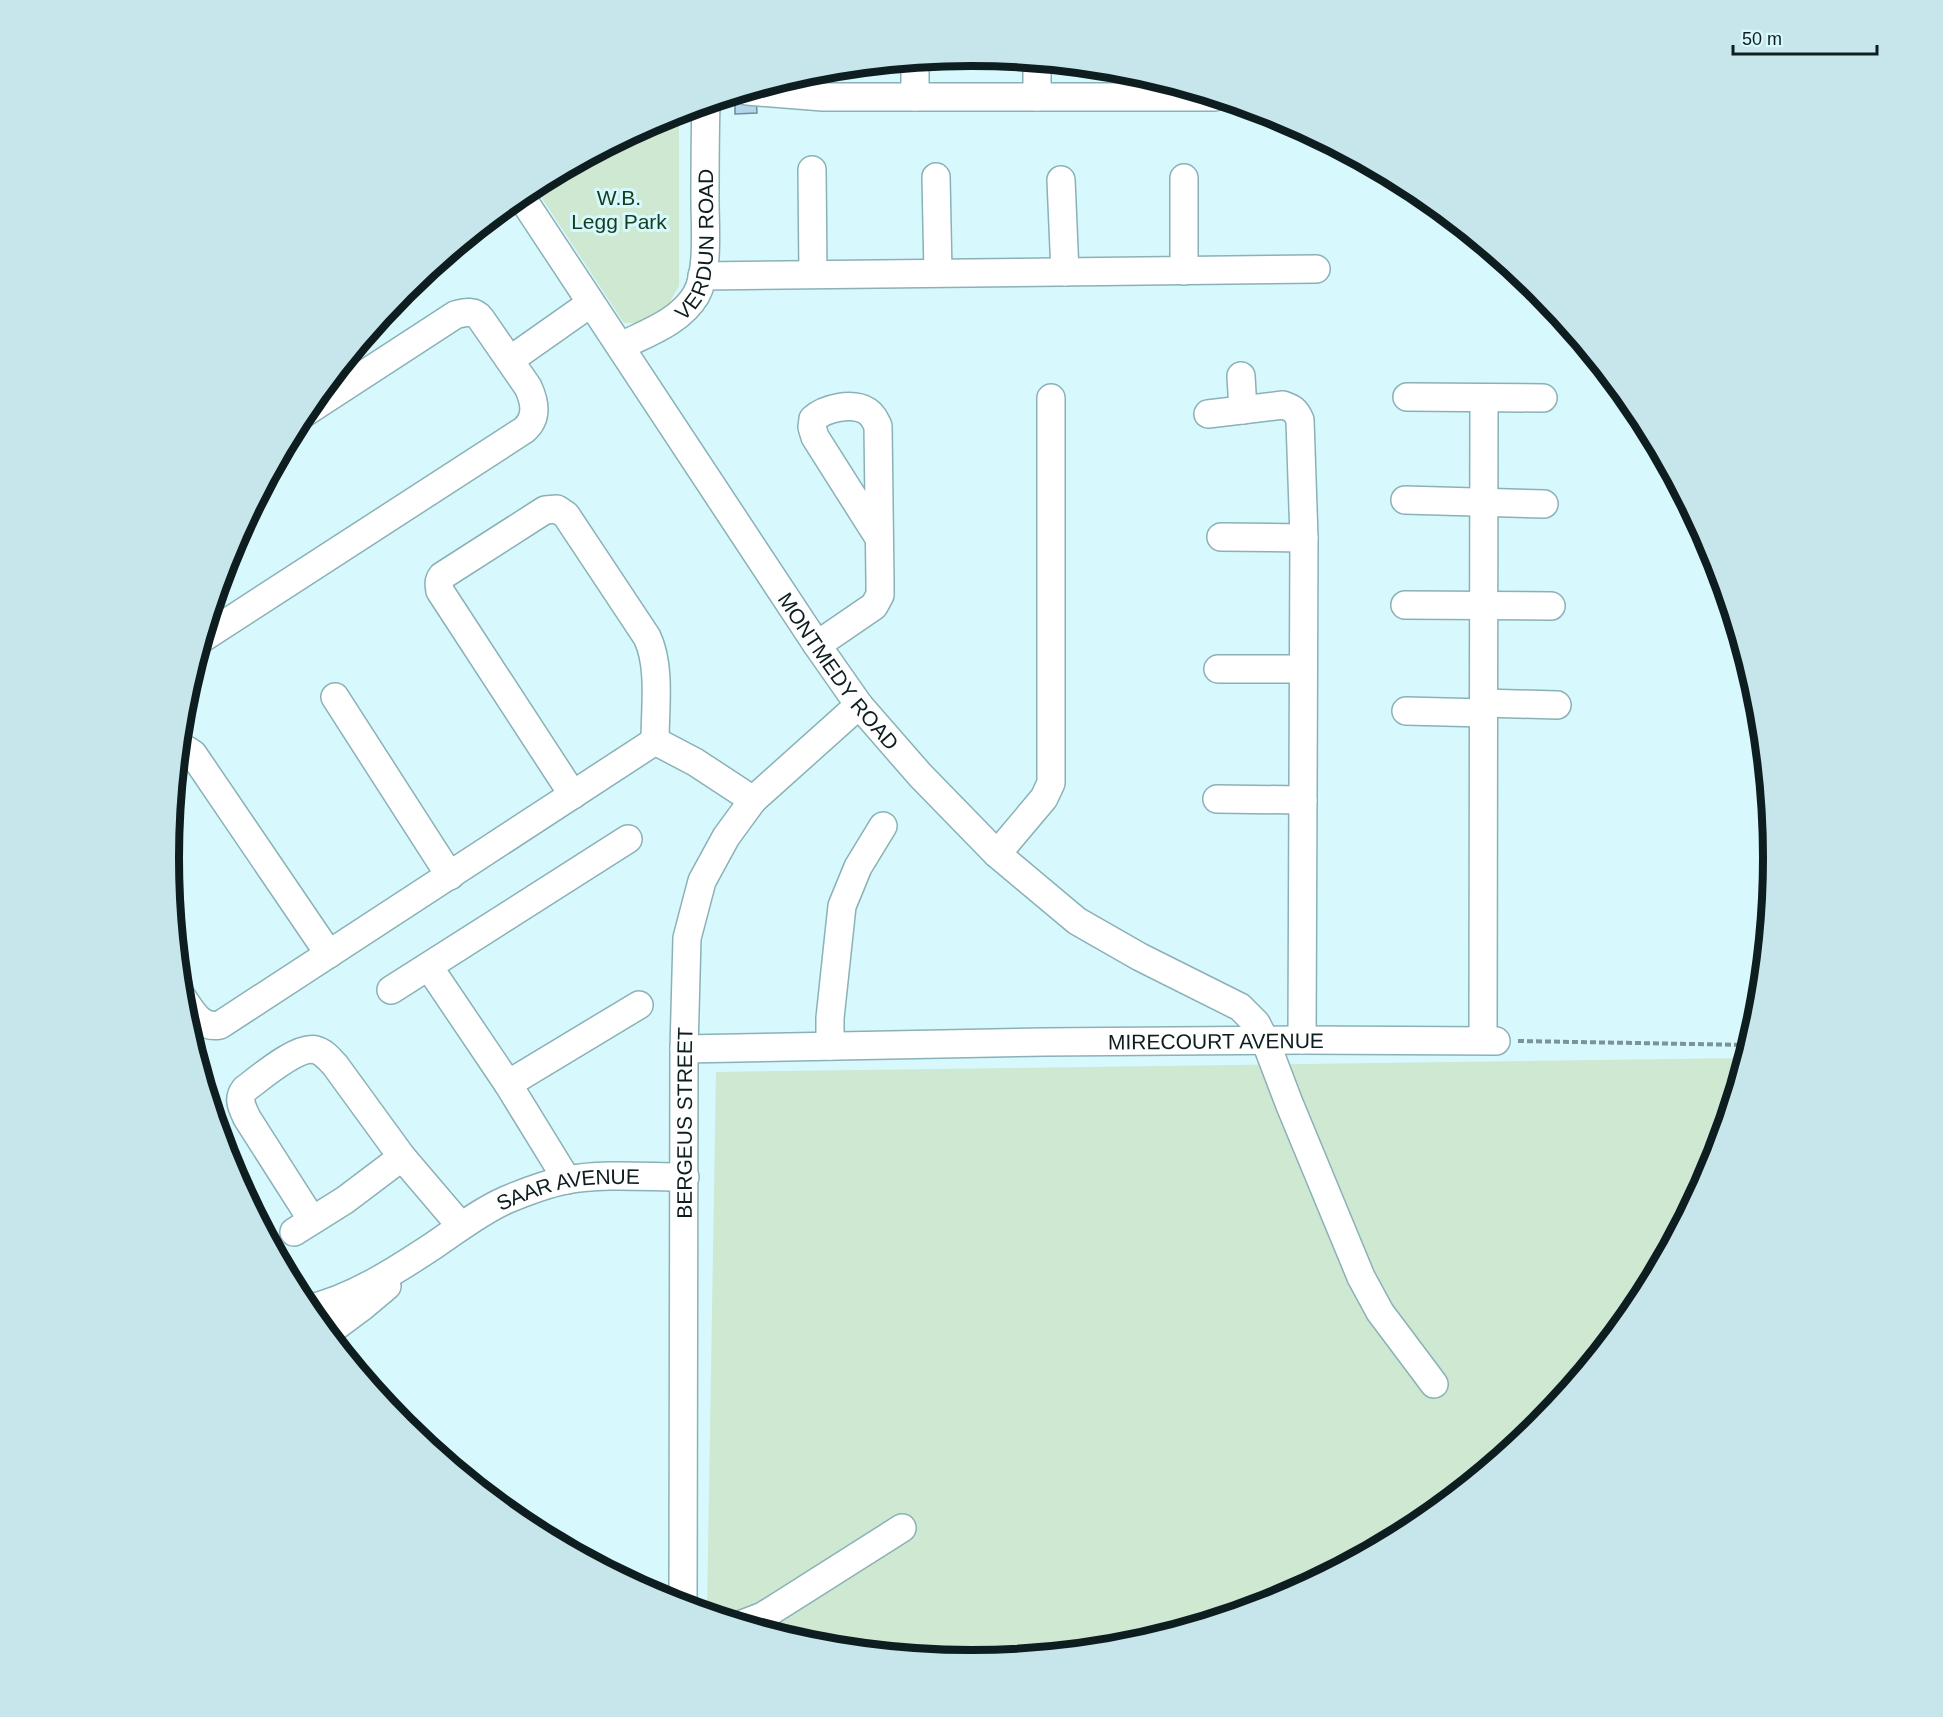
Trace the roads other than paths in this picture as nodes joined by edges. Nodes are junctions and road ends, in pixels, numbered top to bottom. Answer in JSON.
{"nodes":[{"id":1,"x":915,"y":82,"type":"edge"},
{"id":2,"x":1037,"y":82,"type":"edge"},
{"id":3,"x":801,"y":85,"type":"edge"},
{"id":4,"x":1149,"y":86,"type":"edge"},
{"id":5,"x":706,"y":112,"type":"edge"},
{"id":6,"x":812,"y":170,"type":"dead end"},
{"id":7,"x":936,"y":177,"type":"dead end"},
{"id":8,"x":1184,"y":177,"type":"dead end"},
{"id":9,"x":1061,"y":180,"type":"dead end"},
{"id":10,"x":526,"y":204,"type":"edge"},
{"id":11,"x":1316,"y":269,"type":"dead end"},
{"id":12,"x":1184,"y":271,"type":"junction"},
{"id":13,"x":1065,"y":272,"type":"junction"},
{"id":14,"x":938,"y":273,"type":"junction"},
{"id":15,"x":813,"y":274,"type":"junction"},
{"id":16,"x":702,"y":276,"type":"junction"},
{"id":17,"x":591,"y":303,"type":"junction"},
{"id":18,"x":621,"y":346,"type":"junction"},
{"id":19,"x":510,"y":360,"type":"junction"},
{"id":20,"x":1241,"y":376,"type":"dead end"},
{"id":21,"x":1407,"y":397,"type":"dead end"},
{"id":22,"x":327,"y":398,"type":"edge"},
{"id":23,"x":1051,"y":398,"type":"dead end"},
{"id":24,"x":1484,"y":398,"type":"junction"},
{"id":25,"x":1543,"y":398,"type":"dead end"},
{"id":26,"x":1243,"y":410,"type":"junction"},
{"id":27,"x":1208,"y":414,"type":"dead end"},
{"id":28,"x":1405,"y":500,"type":"dead end"},
{"id":29,"x":1484,"y":503,"type":"junction"},
{"id":30,"x":1544,"y":504,"type":"dead end"},
{"id":31,"x":1221,"y":537,"type":"dead end"},
{"id":32,"x":879,"y":538,"type":"dead end"},
{"id":33,"x":1304,"y":538,"type":"junction"},
{"id":34,"x":1405,"y":605,"type":"dead end"},
{"id":35,"x":1484,"y":606,"type":"junction"},
{"id":36,"x":1551,"y":606,"type":"dead end"},
{"id":37,"x":212,"y":632,"type":"edge"},
{"id":38,"x":817,"y":645,"type":"junction"},
{"id":39,"x":1218,"y":669,"type":"dead end"},
{"id":40,"x":1302,"y":669,"type":"junction"},
{"id":41,"x":336,"y":697,"type":"dead end"},
{"id":42,"x":859,"y":705,"type":"junction"},
{"id":43,"x":1557,"y":705,"type":"dead end"},
{"id":44,"x":1484,"y":708,"type":"junction"},
{"id":45,"x":1406,"y":711,"type":"dead end"},
{"id":46,"x":655,"y":741,"type":"junction"},
{"id":47,"x":187,"y":750,"type":"edge"},
{"id":48,"x":573,"y":795,"type":"junction"},
{"id":49,"x":1217,"y":799,"type":"dead end"},
{"id":50,"x":753,"y":800,"type":"junction"},
{"id":51,"x":1304,"y":800,"type":"junction"},
{"id":52,"x":883,"y":826,"type":"dead end"},
{"id":53,"x":628,"y":839,"type":"dead end"},
{"id":54,"x":997,"y":854,"type":"junction"},
{"id":55,"x":450,"y":876,"type":"junction"},
{"id":56,"x":329,"y":954,"type":"junction"},
{"id":57,"x":429,"y":967,"type":"junction"},
{"id":58,"x":391,"y":990,"type":"dead end"},
{"id":59,"x":639,"y":1005,"type":"dead end"},
{"id":60,"x":194,"y":1013,"type":"edge"},
{"id":61,"x":1265,"y":1040,"type":"junction"},
{"id":62,"x":1302,"y":1040,"type":"junction"},
{"id":63,"x":830,"y":1046,"type":"junction"},
{"id":64,"x":684,"y":1049,"type":"junction"},
{"id":65,"x":508,"y":1084,"type":"junction"},
{"id":66,"x":402,"y":1157,"type":"junction"},
{"id":67,"x":684,"y":1176,"type":"junction"},
{"id":68,"x":567,"y":1180,"type":"junction"},
{"id":69,"x":460,"y":1225,"type":"junction"},
{"id":70,"x":435,"y":1244,"type":"junction"},
{"id":71,"x":318,"y":1307,"type":"edge"},
{"id":72,"x":334,"y":1328,"type":"edge"},
{"id":73,"x":1434,"y":1384,"type":"dead end"},
{"id":74,"x":902,"y":1528,"type":"dead end"},
{"id":75,"x":683,"y":1597,"type":"edge"},
{"id":76,"x":753,"y":1620,"type":"edge"}],
"edges":[{"from":1,"to":2,"type":"street"},
{"from":1,"to":3,"type":"street"},
{"from":2,"to":4,"type":"street"},
{"from":5,"to":16,"type":"street","name":"VERDUN ROAD"},
{"from":6,"to":15,"type":"street"},
{"from":7,"to":14,"type":"street"},
{"from":8,"to":12,"type":"street"},
{"from":9,"to":13,"type":"street"},
{"from":10,"to":17,"type":"street","name":"MONTMEDY ROAD"},
{"from":11,"to":12,"type":"street"},
{"from":12,"to":13,"type":"street"},
{"from":13,"to":14,"type":"street"},
{"from":14,"to":15,"type":"street"},
{"from":15,"to":16,"type":"street"},
{"from":16,"to":18,"type":"street","name":"VERDUN ROAD"},
{"from":17,"to":18,"type":"street","name":"MONTMEDY ROAD"},
{"from":17,"to":19,"type":"street"},
{"from":18,"to":38,"type":"street","name":"MONTMEDY ROAD"},
{"from":19,"to":22,"type":"street"},
{"from":19,"to":37,"type":"street"},
{"from":20,"to":26,"type":"street"},
{"from":21,"to":24,"type":"street"},
{"from":23,"to":54,"type":"street"},
{"from":24,"to":25,"type":"street"},
{"from":24,"to":29,"type":"street"},
{"from":26,"to":27,"type":"street"},
{"from":26,"to":33,"type":"street"},
{"from":28,"to":29,"type":"street"},
{"from":29,"to":30,"type":"street"},
{"from":29,"to":35,"type":"street"},
{"from":31,"to":33,"type":"street"},
{"from":32,"to":38,"type":"street"},
{"from":33,"to":40,"type":"street"},
{"from":34,"to":35,"type":"street"},
{"from":35,"to":36,"type":"street"},
{"from":35,"to":44,"type":"street"},
{"from":38,"to":42,"type":"street","name":"MONTMEDY ROAD"},
{"from":39,"to":40,"type":"street"},
{"from":40,"to":51,"type":"street"},
{"from":41,"to":55,"type":"street"},
{"from":42,"to":50,"type":"street","name":"BERGEUS STREET"},
{"from":42,"to":54,"type":"street","name":"MONTMEDY ROAD"},
{"from":43,"to":44,"type":"street"},
{"from":44,"to":45,"type":"street"},
{"from":44,"to":62,"type":"street","name":"MIRECOURT AVENUE"},
{"from":46,"to":48,"type":"street"},
{"from":46,"to":48,"type":"street"},
{"from":46,"to":50,"type":"street"},
{"from":47,"to":56,"type":"street"},
{"from":48,"to":55,"type":"street"},
{"from":49,"to":51,"type":"street"},
{"from":50,"to":64,"type":"street","name":"BERGEUS STREET"},
{"from":51,"to":62,"type":"street"},
{"from":52,"to":63,"type":"street"},
{"from":53,"to":57,"type":"street"},
{"from":54,"to":61,"type":"street","name":"MONTMEDY ROAD"},
{"from":55,"to":56,"type":"street"},
{"from":56,"to":60,"type":"street"},
{"from":57,"to":58,"type":"street"},
{"from":57,"to":65,"type":"street"},
{"from":59,"to":65,"type":"street"},
{"from":61,"to":62,"type":"street","name":"MIRECOURT AVENUE"},
{"from":61,"to":63,"type":"street","name":"MIRECOURT AVENUE"},
{"from":61,"to":73,"type":"street","name":"MONTMEDY ROAD"},
{"from":63,"to":64,"type":"street","name":"MIRECOURT AVENUE"},
{"from":64,"to":67,"type":"street","name":"BERGEUS STREET"},
{"from":65,"to":68,"type":"street"},
{"from":66,"to":66,"type":"street"},
{"from":66,"to":69,"type":"street"},
{"from":67,"to":68,"type":"street","name":"SAAR AVENUE"},
{"from":67,"to":75,"type":"street","name":"BERGEUS STREET"},
{"from":68,"to":69,"type":"street","name":"SAAR AVENUE"},
{"from":69,"to":70,"type":"street","name":"SAAR AVENUE"},
{"from":70,"to":71,"type":"street"},
{"from":70,"to":72,"type":"street"},
{"from":74,"to":76,"type":"street"}]}
